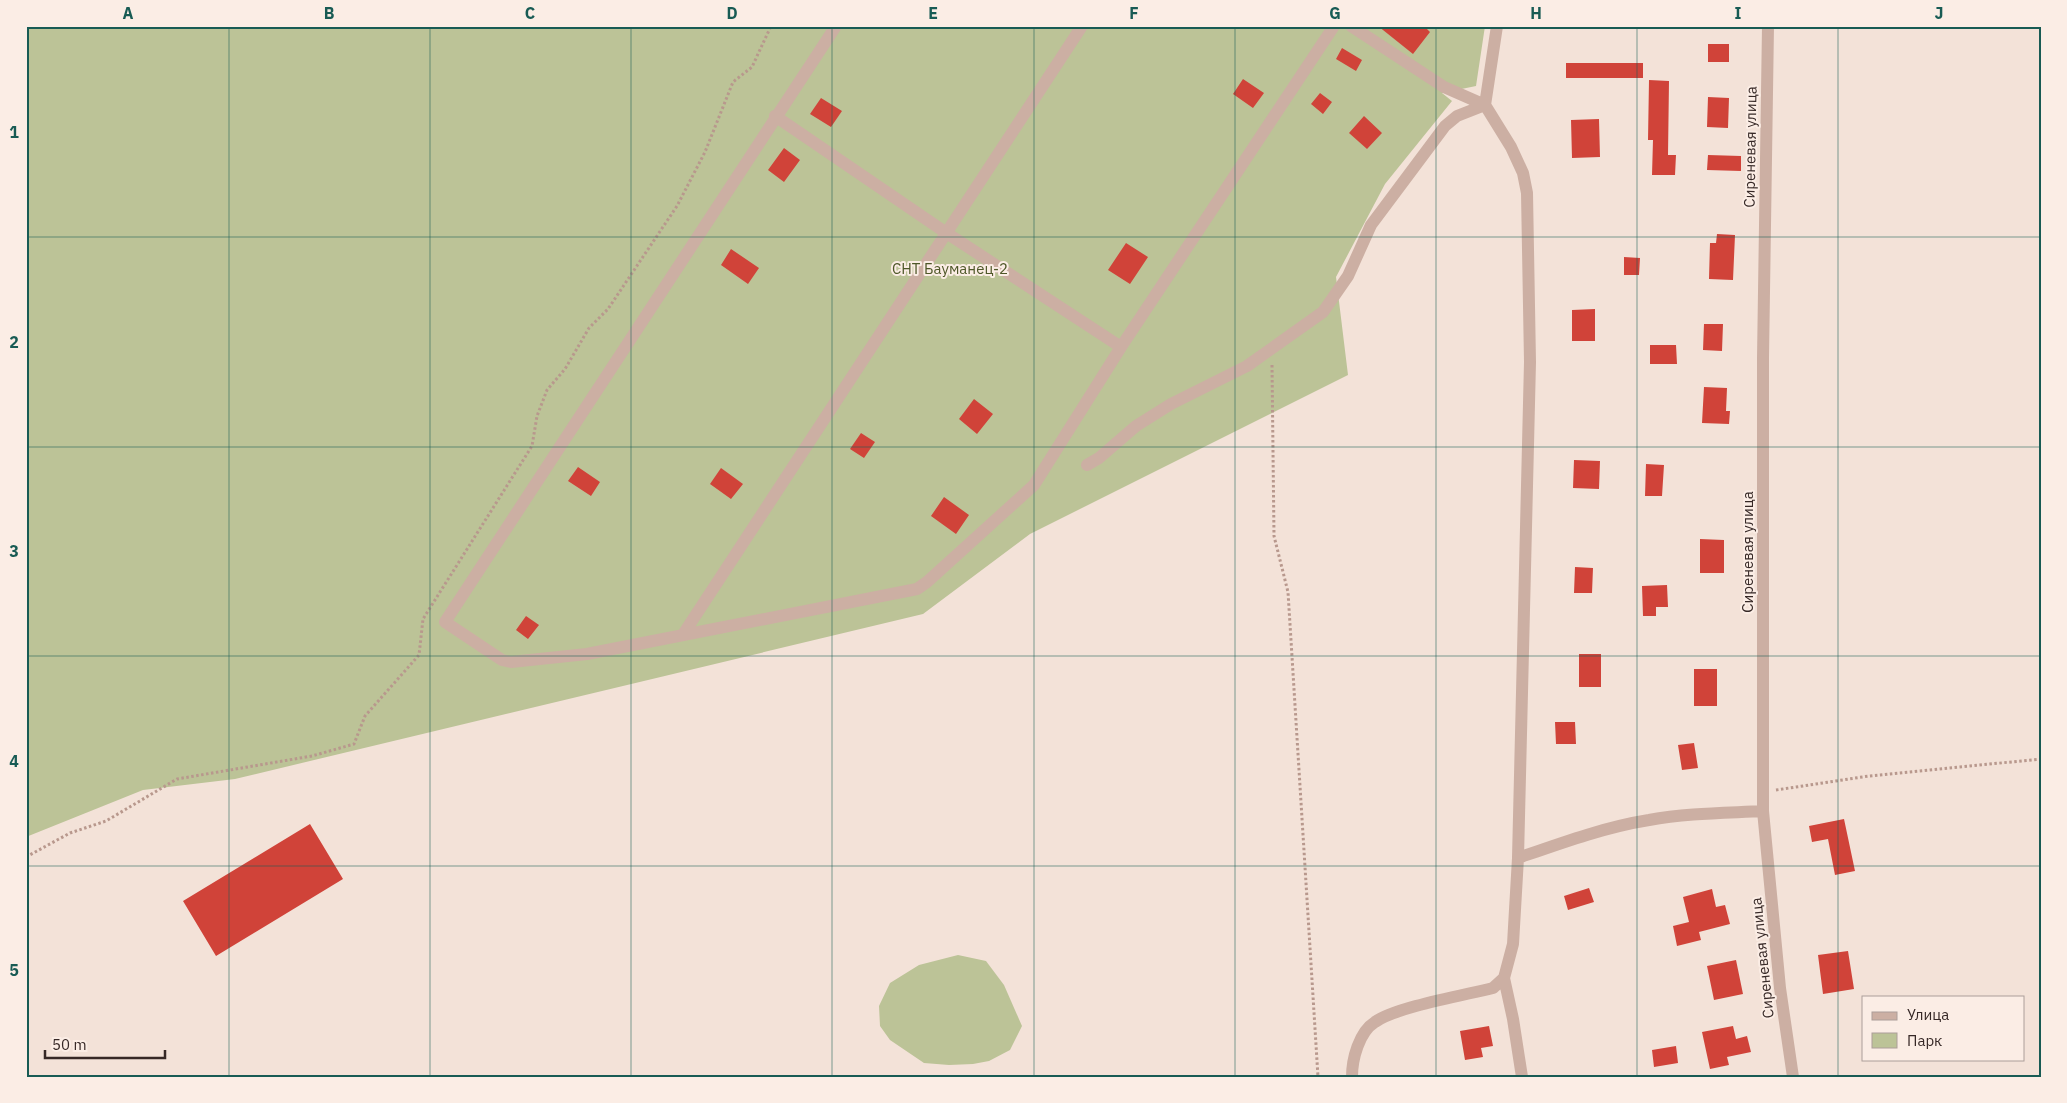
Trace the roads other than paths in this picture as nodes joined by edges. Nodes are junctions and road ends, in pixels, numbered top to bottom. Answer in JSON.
{"nodes":[{"id":1,"x":836,"y":26,"type":"edge"},
{"id":2,"x":1082,"y":26,"type":"edge"},
{"id":3,"x":1334,"y":26,"type":"edge"},
{"id":4,"x":1351,"y":26,"type":"edge"},
{"id":5,"x":1497,"y":26,"type":"edge"},
{"id":6,"x":1768,"y":26,"type":"edge"},
{"id":7,"x":1485,"y":105,"type":"junction"},
{"id":8,"x":775,"y":116,"type":"junction"},
{"id":9,"x":945,"y":232,"type":"junction"},
{"id":10,"x":1121,"y":346,"type":"junction"},
{"id":11,"x":1087,"y":465,"type":"dead end"},
{"id":12,"x":684,"y":633,"type":"junction"},
{"id":13,"x":1763,"y":811,"type":"junction"},
{"id":14,"x":1518,"y":858,"type":"junction"},
{"id":15,"x":1504,"y":978,"type":"junction"},
{"id":16,"x":1352,"y":1077,"type":"edge"},
{"id":17,"x":1522,"y":1077,"type":"edge"},
{"id":18,"x":1793,"y":1077,"type":"edge"}],
"edges":[{"from":1,"to":8,"type":"street"},
{"from":2,"to":9,"type":"street"},
{"from":3,"to":10,"type":"street"},
{"from":4,"to":7,"type":"street"},
{"from":5,"to":7,"type":"street"},
{"from":6,"to":13,"type":"street","name":"Сиреневая улица"},
{"from":7,"to":11,"type":"street"},
{"from":7,"to":14,"type":"street"},
{"from":8,"to":9,"type":"street"},
{"from":8,"to":12,"type":"street"},
{"from":9,"to":10,"type":"street"},
{"from":9,"to":12,"type":"street"},
{"from":10,"to":12,"type":"street"},
{"from":13,"to":14,"type":"street"},
{"from":13,"to":18,"type":"street","name":"Сиреневая улица"},
{"from":14,"to":15,"type":"street"},
{"from":15,"to":16,"type":"street"},
{"from":15,"to":17,"type":"street"}]}
